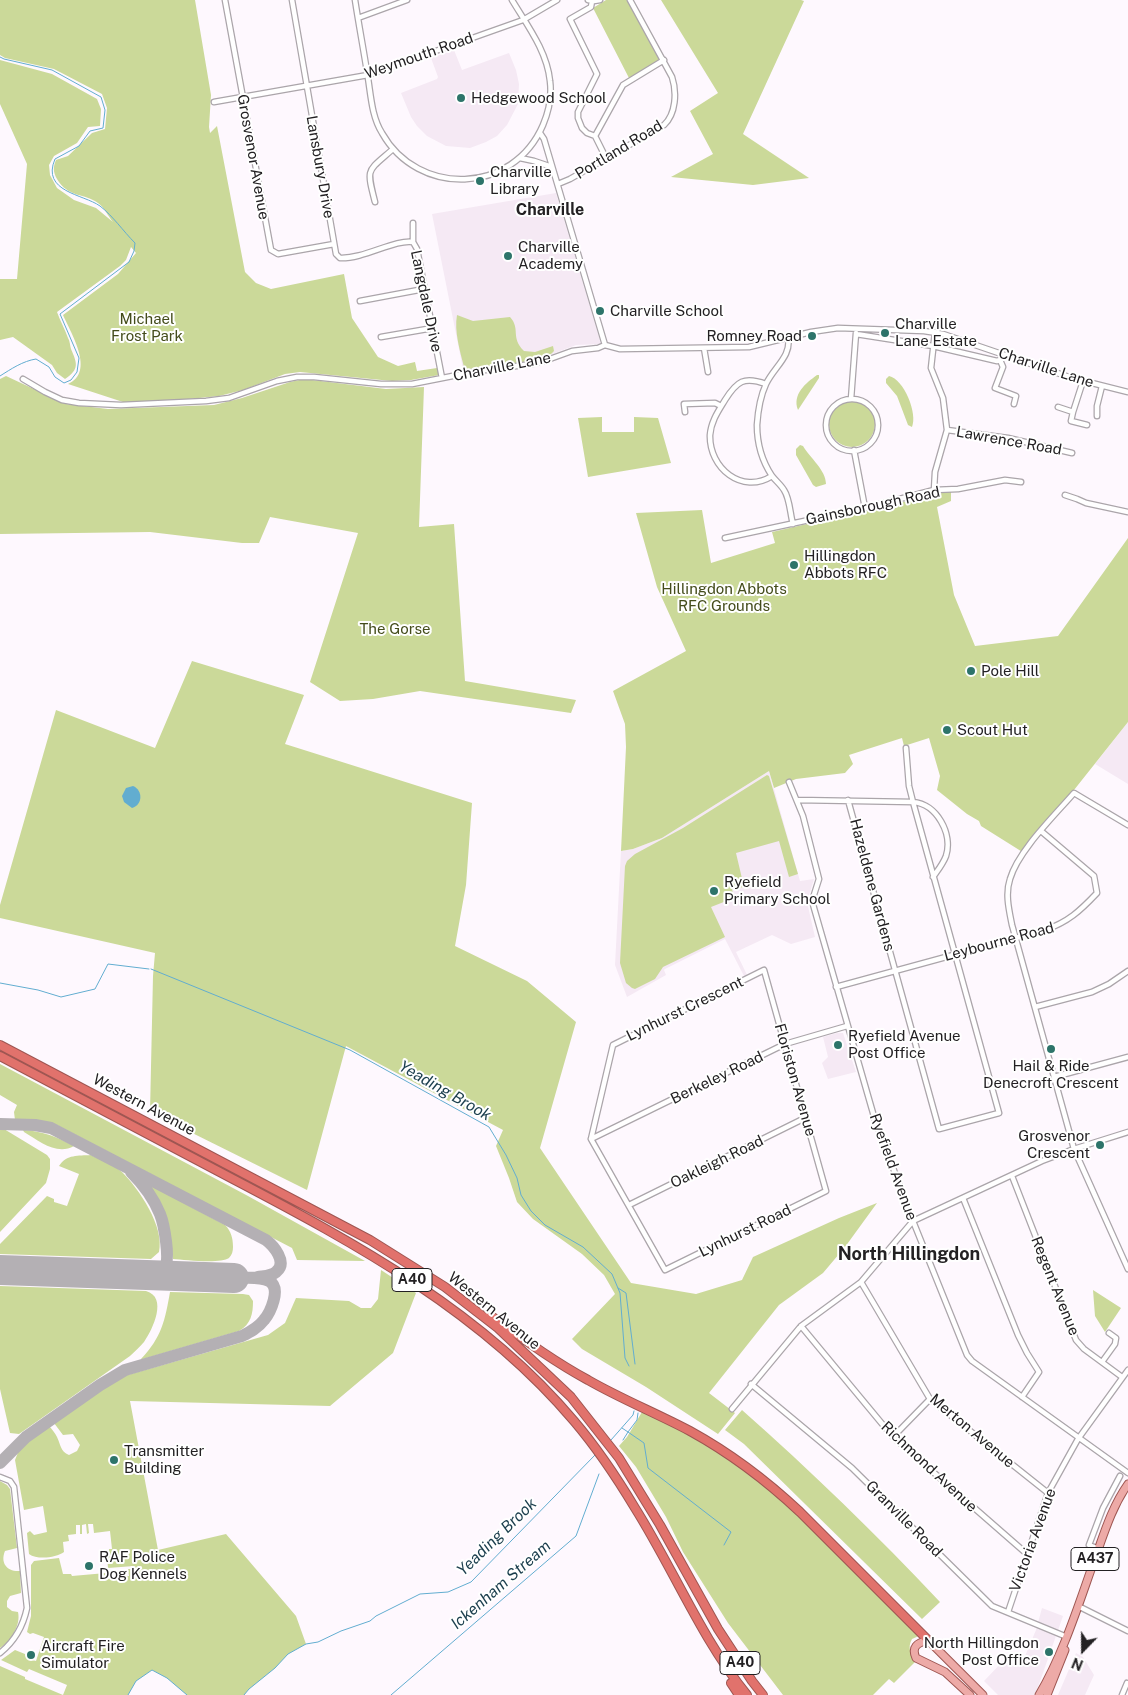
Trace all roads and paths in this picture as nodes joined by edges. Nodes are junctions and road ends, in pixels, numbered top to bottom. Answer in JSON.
{"nodes":[{"id":1,"x":225,"y":0,"type":"edge"},
{"id":2,"x":292,"y":0,"type":"edge"},
{"id":3,"x":355,"y":0,"type":"edge"},
{"id":4,"x":407,"y":0,"type":"edge"},
{"id":5,"x":512,"y":0,"type":"edge"},
{"id":6,"x":557,"y":0,"type":"edge"},
{"id":7,"x":600,"y":0,"type":"edge"},
{"id":8,"x":630,"y":0,"type":"edge"},
{"id":9,"x":590,"y":1,"type":"edge"},
{"id":10,"x":358,"y":18,"type":"junction"},
{"id":11,"x":524,"y":20,"type":"junction"},
{"id":12,"x":664,"y":60,"type":"junction"},
{"id":13,"x":368,"y":76,"type":"junction"},
{"id":14,"x":306,"y":86,"type":"junction"},
{"id":15,"x":242,"y":97,"type":"junction"},
{"id":16,"x":214,"y":102,"type":"dead end"},
{"id":17,"x":540,"y":132,"type":"junction"},
{"id":18,"x":596,"y":136,"type":"junction"},
{"id":19,"x":393,"y":149,"type":"junction"},
{"id":20,"x":520,"y":158,"type":"junction"},
{"id":21,"x":606,"y":158,"type":"junction"},
{"id":22,"x":552,"y":167,"type":"junction"},
{"id":23,"x":558,"y":184,"type":"junction"},
{"id":24,"x":375,"y":202,"type":"dead end"},
{"id":25,"x":413,"y":223,"type":"dead end"},
{"id":26,"x":413,"y":242,"type":"junction"},
{"id":27,"x":334,"y":244,"type":"junction"},
{"id":28,"x":424,"y":289,"type":"junction"},
{"id":29,"x":360,"y":301,"type":"dead end"},
{"id":30,"x":432,"y":328,"type":"junction"},
{"id":31,"x":857,"y":328,"type":"junction"},
{"id":32,"x":935,"y":332,"type":"junction"},
{"id":33,"x":856,"y":334,"type":"junction"},
{"id":34,"x":381,"y":337,"type":"dead end"},
{"id":35,"x":788,"y":337,"type":"junction"},
{"id":36,"x":605,"y":345,"type":"junction"},
{"id":37,"x":934,"y":346,"type":"junction"},
{"id":38,"x":704,"y":348,"type":"junction"},
{"id":39,"x":1003,"y":355,"type":"junction"},
{"id":40,"x":1000,"y":360,"type":"junction"},
{"id":41,"x":708,"y":372,"type":"dead end"},
{"id":42,"x":442,"y":378,"type":"junction"},
{"id":43,"x":23,"y":379,"type":"dead end"},
{"id":44,"x":1083,"y":381,"type":"junction"},
{"id":45,"x":766,"y":384,"type":"junction"},
{"id":46,"x":1102,"y":386,"type":"junction"},
{"id":47,"x":1128,"y":392,"type":"edge"},
{"id":48,"x":851,"y":399,"type":"junction"},
{"id":49,"x":1014,"y":404,"type":"dead end"},
{"id":50,"x":721,"y":406,"type":"junction"},
{"id":51,"x":1058,"y":407,"type":"dead end"},
{"id":52,"x":685,"y":412,"type":"dead end"},
{"id":53,"x":1072,"y":412,"type":"junction"},
{"id":54,"x":1097,"y":416,"type":"dead end"},
{"id":55,"x":1087,"y":425,"type":"dead end"},
{"id":56,"x":947,"y":430,"type":"junction"},
{"id":57,"x":854,"y":450,"type":"junction"},
{"id":58,"x":1072,"y":453,"type":"dead end"},
{"id":59,"x":772,"y":476,"type":"junction"},
{"id":60,"x":1021,"y":482,"type":"dead end"},
{"id":61,"x":934,"y":490,"type":"junction"},
{"id":62,"x":1065,"y":495,"type":"dead end"},
{"id":63,"x":865,"y":508,"type":"junction"},
{"id":64,"x":1128,"y":512,"type":"edge"},
{"id":65,"x":793,"y":524,"type":"junction"},
{"id":66,"x":725,"y":538,"type":"dead end"},
{"id":67,"x":906,"y":748,"type":"dead end"},
{"id":68,"x":789,"y":782,"type":"dead end"},
{"id":69,"x":797,"y":800,"type":"junction"},
{"id":70,"x":848,"y":800,"type":"junction"},
{"id":71,"x":912,"y":802,"type":"junction"},
{"id":72,"x":1128,"y":825,"type":"edge"},
{"id":73,"x":1041,"y":831,"type":"junction"},
{"id":74,"x":933,"y":877,"type":"junction"},
{"id":75,"x":1016,"y":938,"type":"junction"},
{"id":76,"x":954,"y":954,"type":"junction"},
{"id":77,"x":764,"y":970,"type":"joint"},
{"id":78,"x":895,"y":970,"type":"junction"},
{"id":79,"x":1128,"y":971,"type":"edge"},
{"id":80,"x":836,"y":987,"type":"junction"},
{"id":81,"x":1035,"y":1007,"type":"junction"},
{"id":82,"x":847,"y":1026,"type":"junction"},
{"id":83,"x":785,"y":1044,"type":"junction"},
{"id":84,"x":0,"y":1045,"type":"edge"},
{"id":85,"x":0,"y":1056,"type":"edge"},
{"id":86,"x":1128,"y":1057,"type":"edge"},
{"id":87,"x":1054,"y":1077,"type":"junction"},
{"id":88,"x":806,"y":1118,"type":"junction"},
{"id":89,"x":1128,"y":1132,"type":"edge"},
{"id":90,"x":591,"y":1140,"type":"junction"},
{"id":91,"x":1074,"y":1149,"type":"junction"},
{"id":92,"x":1012,"y":1176,"type":"junction"},
{"id":93,"x":826,"y":1191,"type":"joint"},
{"id":94,"x":963,"y":1198,"type":"junction"},
{"id":95,"x":629,"y":1205,"type":"junction"},
{"id":96,"x":913,"y":1221,"type":"junction"},
{"id":97,"x":1128,"y":1269,"type":"edge"},
{"id":98,"x":421,"y":1271,"type":"junction"},
{"id":99,"x":861,"y":1282,"type":"junction"},
{"id":100,"x":800,"y":1326,"type":"junction"},
{"id":101,"x":1109,"y":1333,"type":"dead end"},
{"id":102,"x":1102,"y":1362,"type":"junction"},
{"id":103,"x":1128,"y":1370,"type":"edge"},
{"id":104,"x":1122,"y":1377,"type":"junction"},
{"id":105,"x":751,"y":1384,"type":"junction"},
{"id":106,"x":1022,"y":1397,"type":"junction"},
{"id":107,"x":930,"y":1399,"type":"junction"},
{"id":108,"x":732,"y":1409,"type":"dead end"},
{"id":109,"x":892,"y":1437,"type":"junction"},
{"id":110,"x":1078,"y":1439,"type":"junction"},
{"id":111,"x":1128,"y":1473,"type":"edge"},
{"id":112,"x":1120,"y":1476,"type":"dead end"},
{"id":113,"x":0,"y":1477,"type":"edge"},
{"id":114,"x":1128,"y":1484,"type":"edge"},
{"id":115,"x":1048,"y":1493,"type":"junction"},
{"id":116,"x":1098,"y":1549,"type":"junction"},
{"id":117,"x":1027,"y":1554,"type":"junction"},
{"id":118,"x":1078,"y":1606,"type":"junction"},
{"id":119,"x":1008,"y":1612,"type":"junction"},
{"id":120,"x":1128,"y":1631,"type":"edge"},
{"id":121,"x":707,"y":1637,"type":"junction"},
{"id":122,"x":1067,"y":1637,"type":"junction"},
{"id":123,"x":928,"y":1640,"type":"junction"},
{"id":124,"x":0,"y":1653,"type":"edge"},
{"id":125,"x":1128,"y":1684,"type":"edge"},
{"id":126,"x":739,"y":1695,"type":"edge"},
{"id":127,"x":747,"y":1695,"type":"edge"},
{"id":128,"x":763,"y":1695,"type":"edge"},
{"id":129,"x":970,"y":1695,"type":"edge"},
{"id":130,"x":982,"y":1695,"type":"edge"},
{"id":131,"x":1039,"y":1695,"type":"edge"},
{"id":132,"x":1047,"y":1695,"type":"edge"},
{"id":133,"x":1122,"y":1695,"type":"edge"}],
"edges":[{"from":1,"to":15,"type":"street","name":"Grosvenor Avenue"},
{"from":2,"to":14,"type":"street","name":"Lansbury Drive"},
{"from":3,"to":10,"type":"street"},
{"from":4,"to":10,"type":"street"},
{"from":5,"to":11,"type":"street"},
{"from":6,"to":11,"type":"street","name":"Weymouth Road"},
{"from":7,"to":9,"type":"street"},
{"from":8,"to":12,"type":"street","name":"Portland Road"},
{"from":9,"to":18,"type":"street"},
{"from":10,"to":13,"type":"street"},
{"from":11,"to":13,"type":"street","name":"Weymouth Road"},
{"from":11,"to":17,"type":"street"},
{"from":12,"to":18,"type":"street"},
{"from":12,"to":21,"type":"street","name":"Portland Road"},
{"from":13,"to":14,"type":"street","name":"Weymouth Road"},
{"from":13,"to":19,"type":"street"},
{"from":14,"to":15,"type":"street","name":"Weymouth Road"},
{"from":14,"to":27,"type":"street","name":"Lansbury Drive"},
{"from":15,"to":16,"type":"street","name":"Weymouth Road"},
{"from":15,"to":27,"type":"street","name":"Grosvenor Avenue"},
{"from":17,"to":20,"type":"street"},
{"from":17,"to":22,"type":"street"},
{"from":18,"to":21,"type":"street"},
{"from":19,"to":20,"type":"street"},
{"from":19,"to":24,"type":"street"},
{"from":20,"to":22,"type":"street"},
{"from":21,"to":23,"type":"street","name":"Portland Road"},
{"from":22,"to":23,"type":"street"},
{"from":23,"to":36,"type":"street"},
{"from":25,"to":26,"type":"street","name":"Langdale Drive"},
{"from":26,"to":27,"type":"street"},
{"from":26,"to":28,"type":"street","name":"Langdale Drive"},
{"from":28,"to":29,"type":"street"},
{"from":28,"to":30,"type":"street","name":"Langdale Drive"},
{"from":30,"to":34,"type":"street"},
{"from":30,"to":42,"type":"street","name":"Langdale Drive"},
{"from":31,"to":32,"type":"street","name":"Charville Lane"},
{"from":31,"to":33,"type":"street"},
{"from":31,"to":35,"type":"street","name":"Charville Lane"},
{"from":32,"to":37,"type":"street"},
{"from":32,"to":39,"type":"street","name":"Charville Lane"},
{"from":33,"to":37,"type":"street"},
{"from":33,"to":48,"type":"street"},
{"from":35,"to":38,"type":"street","name":"Charville Lane"},
{"from":35,"to":45,"type":"street"},
{"from":36,"to":38,"type":"street","name":"Charville Lane"},
{"from":36,"to":42,"type":"street","name":"Charville Lane"},
{"from":37,"to":40,"type":"street"},
{"from":37,"to":56,"type":"street"},
{"from":38,"to":41,"type":"street"},
{"from":39,"to":40,"type":"street"},
{"from":39,"to":44,"type":"street","name":"Charville Lane"},
{"from":40,"to":49,"type":"street"},
{"from":42,"to":43,"type":"street","name":"Charville Lane"},
{"from":44,"to":46,"type":"street","name":"Charville Lane"},
{"from":44,"to":53,"type":"street"},
{"from":45,"to":50,"type":"street"},
{"from":45,"to":59,"type":"street"},
{"from":46,"to":47,"type":"street","name":"Charville Lane"},
{"from":46,"to":54,"type":"street"},
{"from":48,"to":57,"type":"street"},
{"from":48,"to":57,"type":"street"},
{"from":50,"to":52,"type":"street"},
{"from":50,"to":59,"type":"street"},
{"from":51,"to":53,"type":"street"},
{"from":53,"to":55,"type":"street"},
{"from":56,"to":58,"type":"street","name":"Lawrence Road"},
{"from":56,"to":61,"type":"street"},
{"from":57,"to":63,"type":"street"},
{"from":59,"to":65,"type":"street"},
{"from":60,"to":61,"type":"street","name":"Gainsborough Road"},
{"from":61,"to":63,"type":"street","name":"Gainsborough Road"},
{"from":62,"to":64,"type":"street"},
{"from":63,"to":65,"type":"street","name":"Gainsborough Road"},
{"from":65,"to":66,"type":"street","name":"Gainsborough Road"},
{"from":67,"to":71,"type":"street"},
{"from":68,"to":69,"type":"street","name":"Ryefield Avenue"},
{"from":69,"to":70,"type":"street"},
{"from":69,"to":80,"type":"street","name":"Ryefield Avenue"},
{"from":70,"to":71,"type":"street"},
{"from":70,"to":78,"type":"street","name":"Hazeldene Gardens"},
{"from":71,"to":74,"type":"street"},
{"from":71,"to":74,"type":"street"},
{"from":72,"to":73,"type":"street"},
{"from":73,"to":75,"type":"street"},
{"from":73,"to":75,"type":"street","name":"Leybourne Road"},
{"from":74,"to":76,"type":"street"},
{"from":75,"to":76,"type":"street","name":"Leybourne Road"},
{"from":75,"to":81,"type":"street"},
{"from":76,"to":78,"type":"street","name":"Leybourne Road"},
{"from":76,"to":78,"type":"street","name":"Hazeldene Gardens"},
{"from":77,"to":83,"type":"street","name":"Floriston Avenue"},
{"from":77,"to":90,"type":"street","name":"Lynhurst Crescent"},
{"from":78,"to":80,"type":"street","name":"Leybourne Road"},
{"from":79,"to":81,"type":"street"},
{"from":80,"to":82,"type":"street","name":"Ryefield Avenue"},
{"from":81,"to":87,"type":"street"},
{"from":82,"to":83,"type":"street","name":"Berkeley Road"},
{"from":82,"to":96,"type":"street","name":"Ryefield Avenue"},
{"from":83,"to":88,"type":"street","name":"Floriston Avenue"},
{"from":83,"to":90,"type":"street","name":"Berkeley Road"},
{"from":84,"to":98,"type":"highway","name":"Western Avenue","number":"A40"},
{"from":85,"to":121,"type":"highway","name":"Western Avenue","number":"A40"},
{"from":86,"to":87,"type":"street"},
{"from":87,"to":91,"type":"street"},
{"from":88,"to":93,"type":"street","name":"Floriston Avenue"},
{"from":88,"to":95,"type":"street","name":"Oakleigh Road"},
{"from":89,"to":91,"type":"street"},
{"from":90,"to":95,"type":"street"},
{"from":91,"to":92,"type":"street"},
{"from":91,"to":97,"type":"street"},
{"from":92,"to":94,"type":"street"},
{"from":92,"to":102,"type":"street","name":"Regent Avenue"},
{"from":93,"to":95,"type":"street","name":"Lynhurst Road"},
{"from":94,"to":96,"type":"street"},
{"from":94,"to":106,"type":"street"},
{"from":96,"to":99,"type":"street"},
{"from":96,"to":106,"type":"street","name":"Ryefield Avenue"},
{"from":98,"to":123,"type":"highway"},
{"from":98,"to":128,"type":"highway","name":"Western Avenue","number":"A40"},
{"from":99,"to":100,"type":"street"},
{"from":99,"to":107,"type":"street","name":"Merton Avenue"},
{"from":100,"to":105,"type":"street"},
{"from":100,"to":109,"type":"street","name":"Richmond Avenue"},
{"from":101,"to":102,"type":"street"},
{"from":102,"to":104,"type":"street","name":"Regent Avenue"},
{"from":103,"to":104,"type":"street","name":"Victoria Avenue"},
{"from":104,"to":110,"type":"street","name":"Victoria Avenue"},
{"from":105,"to":108,"type":"street"},
{"from":105,"to":119,"type":"street","name":"Granville Road"},
{"from":106,"to":110,"type":"street","name":"Ryefield Avenue"},
{"from":107,"to":109,"type":"street"},
{"from":107,"to":115,"type":"street","name":"Merton Avenue"},
{"from":109,"to":117,"type":"street","name":"Richmond Avenue"},
{"from":110,"to":111,"type":"street","name":"Ryefield Avenue"},
{"from":110,"to":115,"type":"street","name":"Victoria Avenue"},
{"from":112,"to":116,"type":"street"},
{"from":113,"to":124,"type":"street"},
{"from":114,"to":116,"type":"main road","number":"A437"},
{"from":115,"to":117,"type":"street","name":"Victoria Avenue"},
{"from":116,"to":118,"type":"main road","number":"A437"},
{"from":117,"to":119,"type":"street","name":"Victoria Avenue"},
{"from":118,"to":120,"type":"street"},
{"from":118,"to":122,"type":"main road","number":"A437"},
{"from":119,"to":122,"type":"street","name":"Granville Road"},
{"from":121,"to":126,"type":"highway"},
{"from":121,"to":127,"type":"highway","name":"Western Avenue","number":"A40"},
{"from":122,"to":131,"type":"main road"},
{"from":122,"to":132,"type":"main road"},
{"from":123,"to":129,"type":"main road"},
{"from":123,"to":130,"type":"main road"},
{"from":125,"to":133,"type":"street"}]}
